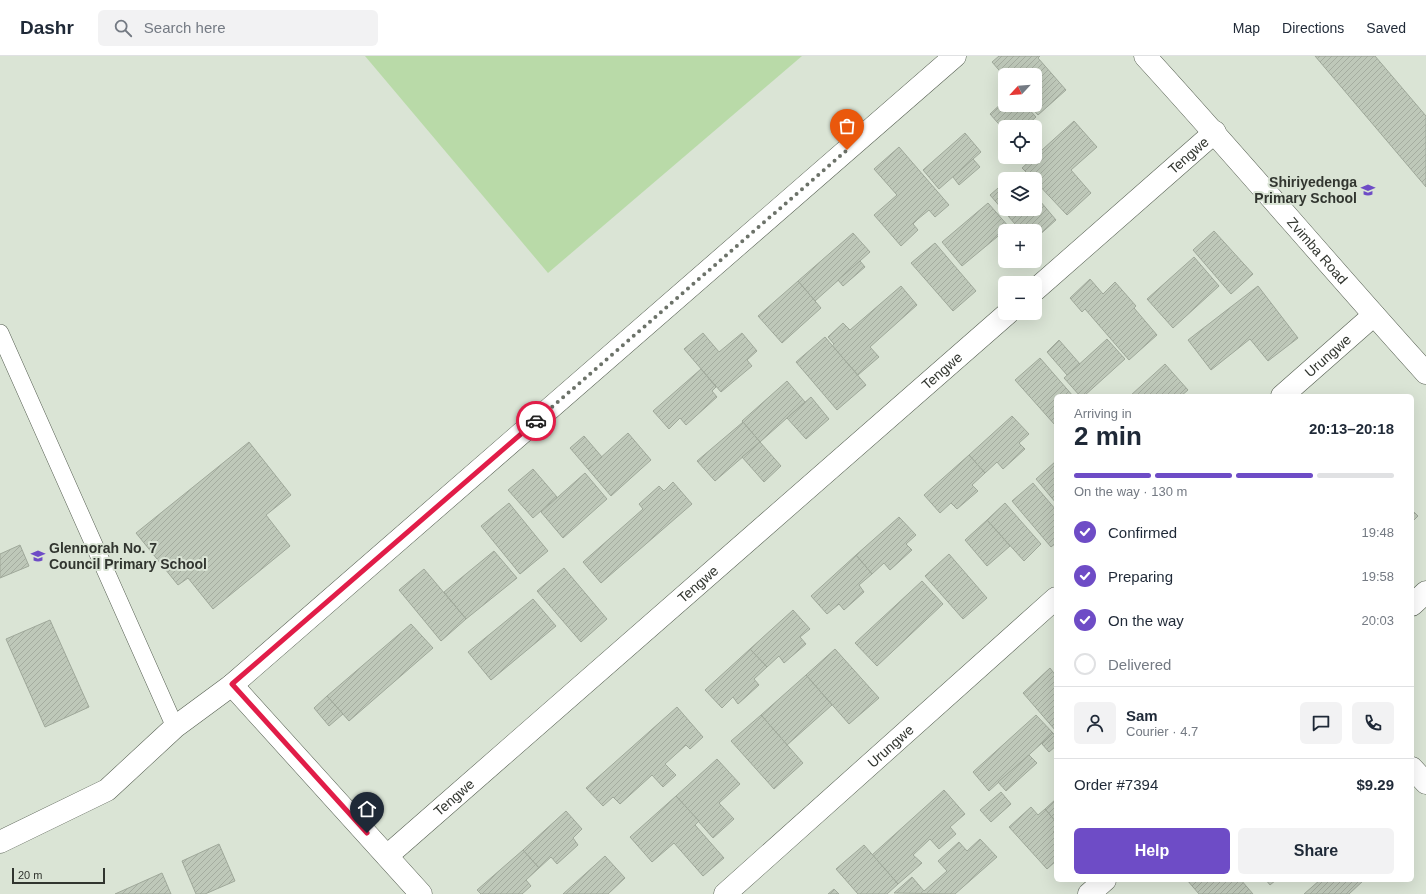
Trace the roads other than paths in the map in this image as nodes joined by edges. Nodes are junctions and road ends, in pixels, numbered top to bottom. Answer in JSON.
{"nodes":[{"id":1,"x":955,"y":56,"type":"edge"},
{"id":2,"x":1145,"y":56,"type":"edge"},
{"id":3,"x":1215,"y":132,"type":"junction"},
{"id":4,"x":1042,"y":284,"type":"edge"},
{"id":5,"x":1374,"y":314,"type":"junction"},
{"id":6,"x":1000,"y":320,"type":"edge"},
{"id":7,"x":0,"y":332,"type":"edge"},
{"id":8,"x":1426,"y":372,"type":"edge"},
{"id":9,"x":1284,"y":394,"type":"edge"},
{"id":10,"x":1426,"y":592,"type":"edge"},
{"id":11,"x":1054,"y":600,"type":"edge"},
{"id":12,"x":1414,"y":603,"type":"edge"},
{"id":13,"x":232,"y":684,"type":"junction"},
{"id":14,"x":175,"y":727,"type":"junction"},
{"id":15,"x":1414,"y":770,"type":"edge"},
{"id":16,"x":1426,"y":783,"type":"edge"},
{"id":17,"x":0,"y":842,"type":"edge"},
{"id":18,"x":387,"y":856,"type":"junction"},
{"id":19,"x":1102,"y":882,"type":"edge"},
{"id":20,"x":421,"y":894,"type":"edge"},
{"id":21,"x":725,"y":894,"type":"edge"},
{"id":22,"x":1089,"y":894,"type":"edge"}],
"edges":[{"from":1,"to":13,"type":"street"},
{"from":2,"to":3,"type":"street","name":"Zvimba Road"},
{"from":3,"to":4,"type":"street","name":"Tengwe"},
{"from":3,"to":5,"type":"street","name":"Zvimba Road"},
{"from":5,"to":8,"type":"street","name":"Zvimba Road"},
{"from":5,"to":9,"type":"street","name":"Urungwe"},
{"from":6,"to":18,"type":"street","name":"Tengwe"},
{"from":7,"to":14,"type":"lane"},
{"from":10,"to":12,"type":"street"},
{"from":11,"to":21,"type":"street","name":"Urungwe"},
{"from":13,"to":14,"type":"street"},
{"from":13,"to":18,"type":"street"},
{"from":14,"to":17,"type":"street"},
{"from":15,"to":16,"type":"street"},
{"from":18,"to":20,"type":"street"},
{"from":19,"to":22,"type":"street"}]}
